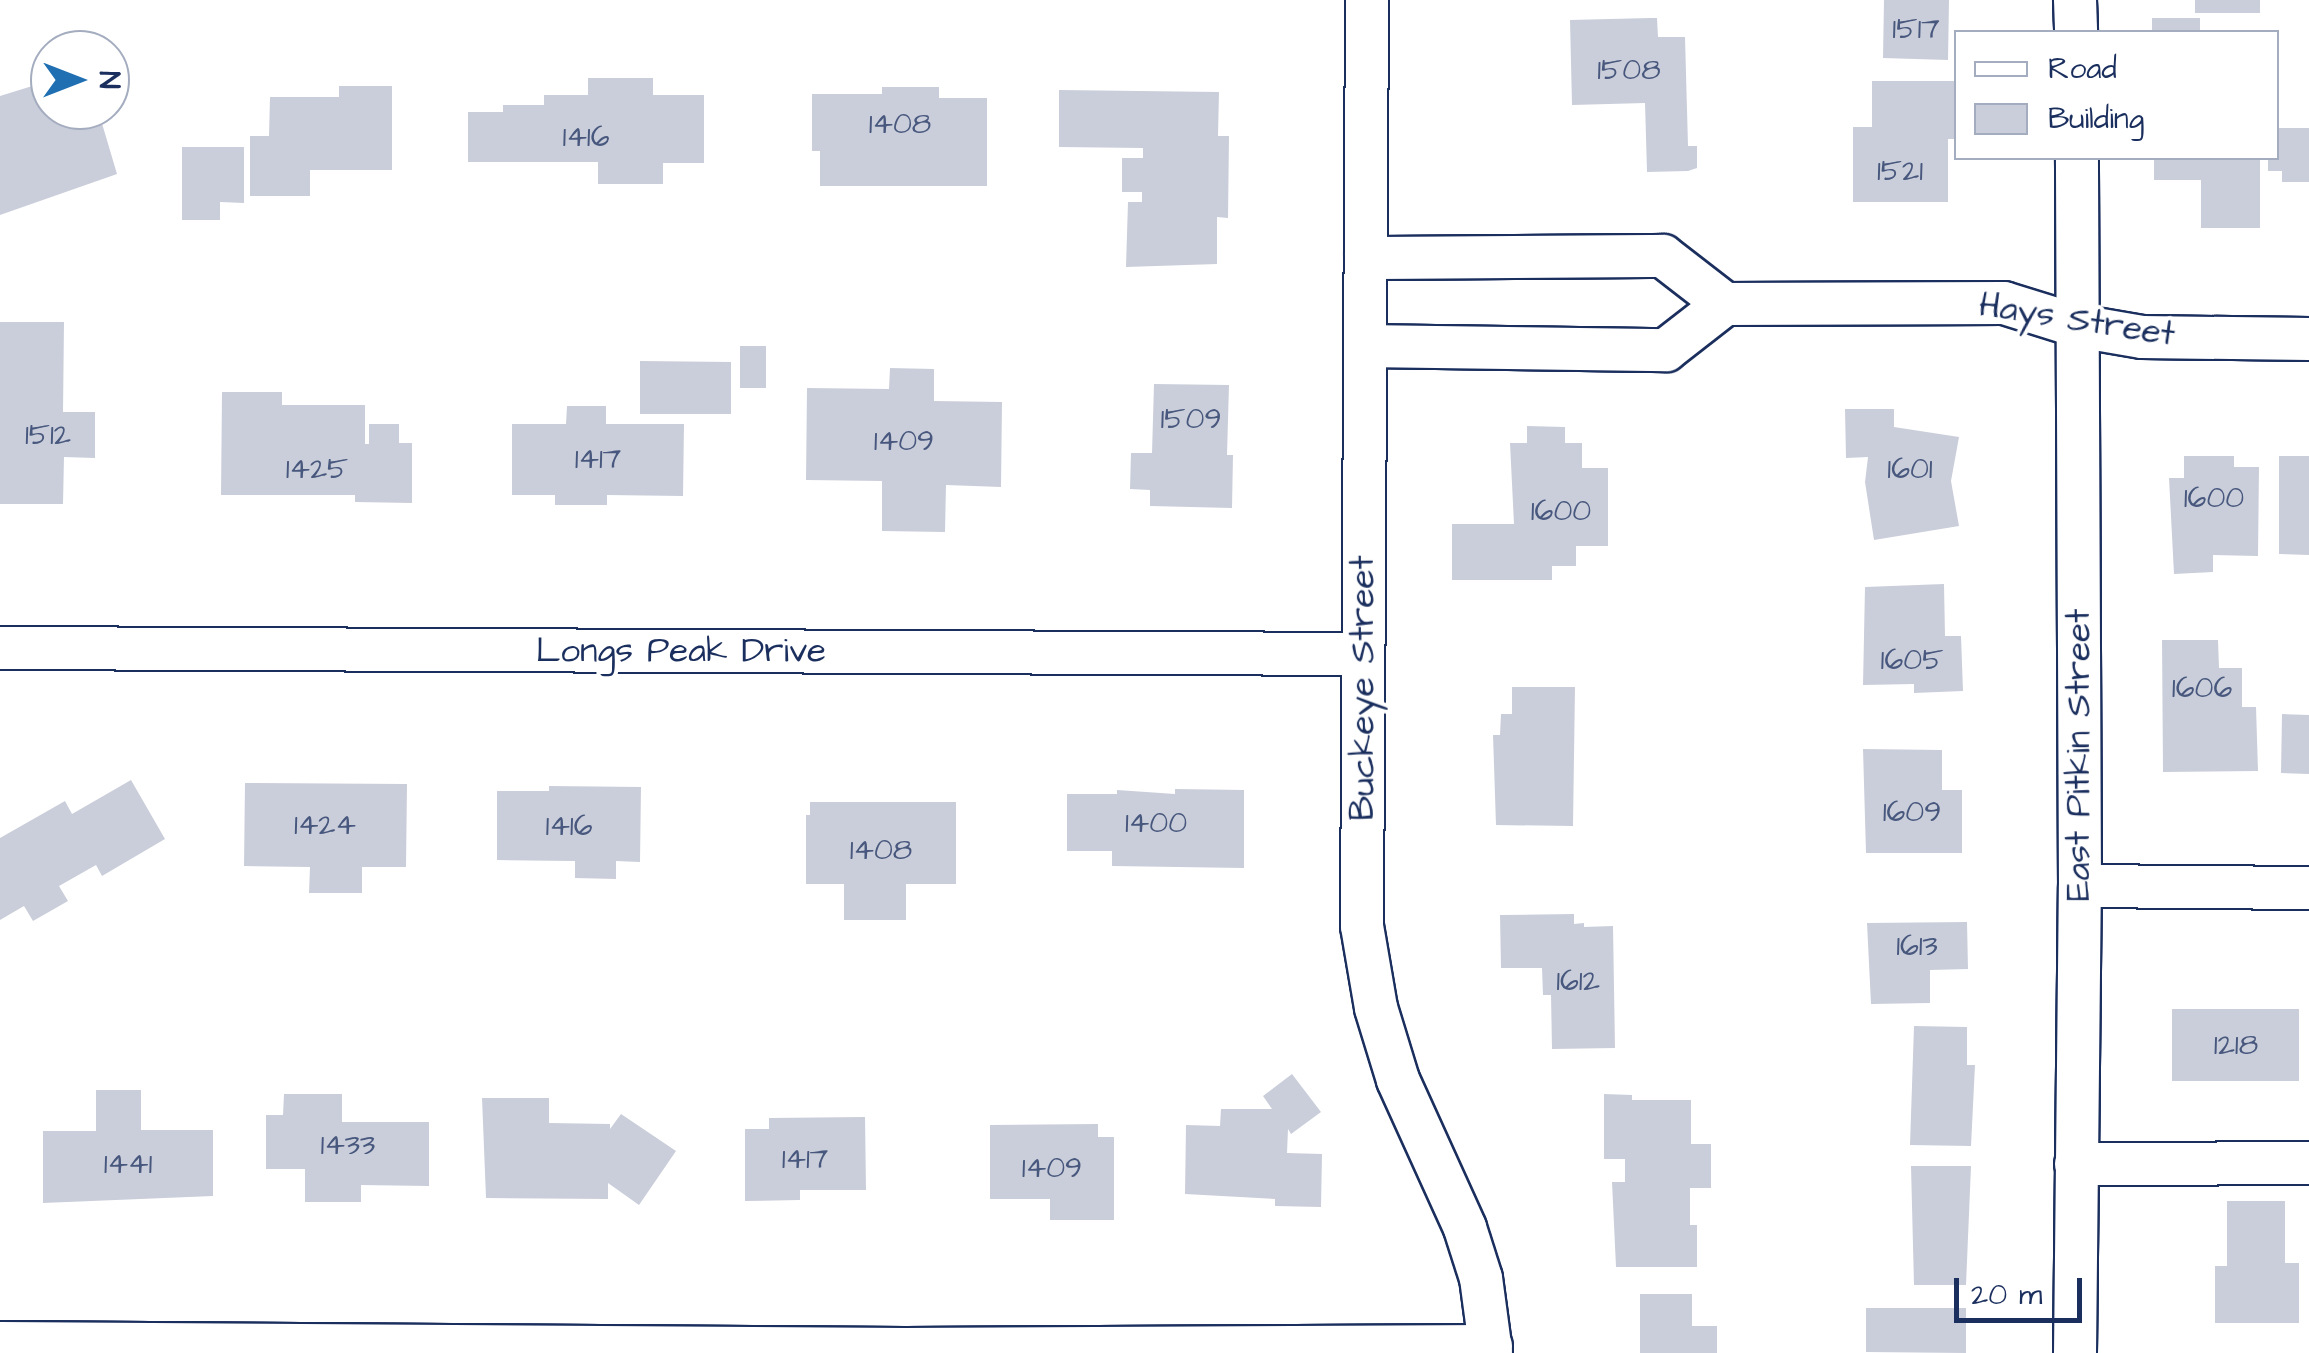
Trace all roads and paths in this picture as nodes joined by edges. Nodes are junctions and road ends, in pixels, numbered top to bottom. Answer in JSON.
{"nodes":[{"id":1,"x":1367,"y":0,"type":"edge"},
{"id":2,"x":2075,"y":0,"type":"edge"},
{"id":3,"x":2076,"y":30,"type":"edge"},
{"id":4,"x":2077,"y":160,"type":"edge"},
{"id":5,"x":1366,"y":258,"type":"junction"},
{"id":6,"x":1725,"y":304,"type":"junction"},
{"id":7,"x":2078,"y":326,"type":"junction"},
{"id":8,"x":2309,"y":340,"type":"edge"},
{"id":9,"x":1367,"y":346,"type":"junction"},
{"id":10,"x":0,"y":648,"type":"edge"},
{"id":11,"x":1362,"y":654,"type":"junction"},
{"id":12,"x":2080,"y":886,"type":"junction"},
{"id":13,"x":2309,"y":888,"type":"edge"},
{"id":14,"x":2309,"y":1163,"type":"edge"},
{"id":15,"x":2076,"y":1164,"type":"junction"},
{"id":16,"x":0,"y":1342,"type":"edge"},
{"id":17,"x":292,"y":1350,"type":"edge"},
{"id":18,"x":1491,"y":1350,"type":"edge"},
{"id":19,"x":905,"y":1351,"type":"edge"},
{"id":20,"x":2075,"y":1353,"type":"edge"}],
"edges":[{"from":1,"to":5,"type":"street","name":"Buckeye Street"},
{"from":2,"to":3,"type":"street"},
{"from":4,"to":7,"type":"street","name":"East Pitkin Street"},
{"from":5,"to":6,"type":"street"},
{"from":5,"to":9,"type":"street","name":"Buckeye Street"},
{"from":6,"to":7,"type":"street","name":"Hays Street"},
{"from":6,"to":9,"type":"street"},
{"from":7,"to":8,"type":"street","name":"Hays Street"},
{"from":7,"to":12,"type":"street","name":"East Pitkin Street"},
{"from":9,"to":11,"type":"street","name":"Buckeye Street"},
{"from":10,"to":11,"type":"street","name":"Longs Peak Drive"},
{"from":11,"to":18,"type":"street","name":"Buckeye Street"},
{"from":12,"to":13,"type":"street"},
{"from":12,"to":15,"type":"street","name":"East Pitkin Street"},
{"from":14,"to":15,"type":"street"},
{"from":15,"to":20,"type":"street","name":"East Pitkin Street"},
{"from":16,"to":17,"type":"street"},
{"from":17,"to":19,"type":"street"},
{"from":18,"to":19,"type":"street"}]}
